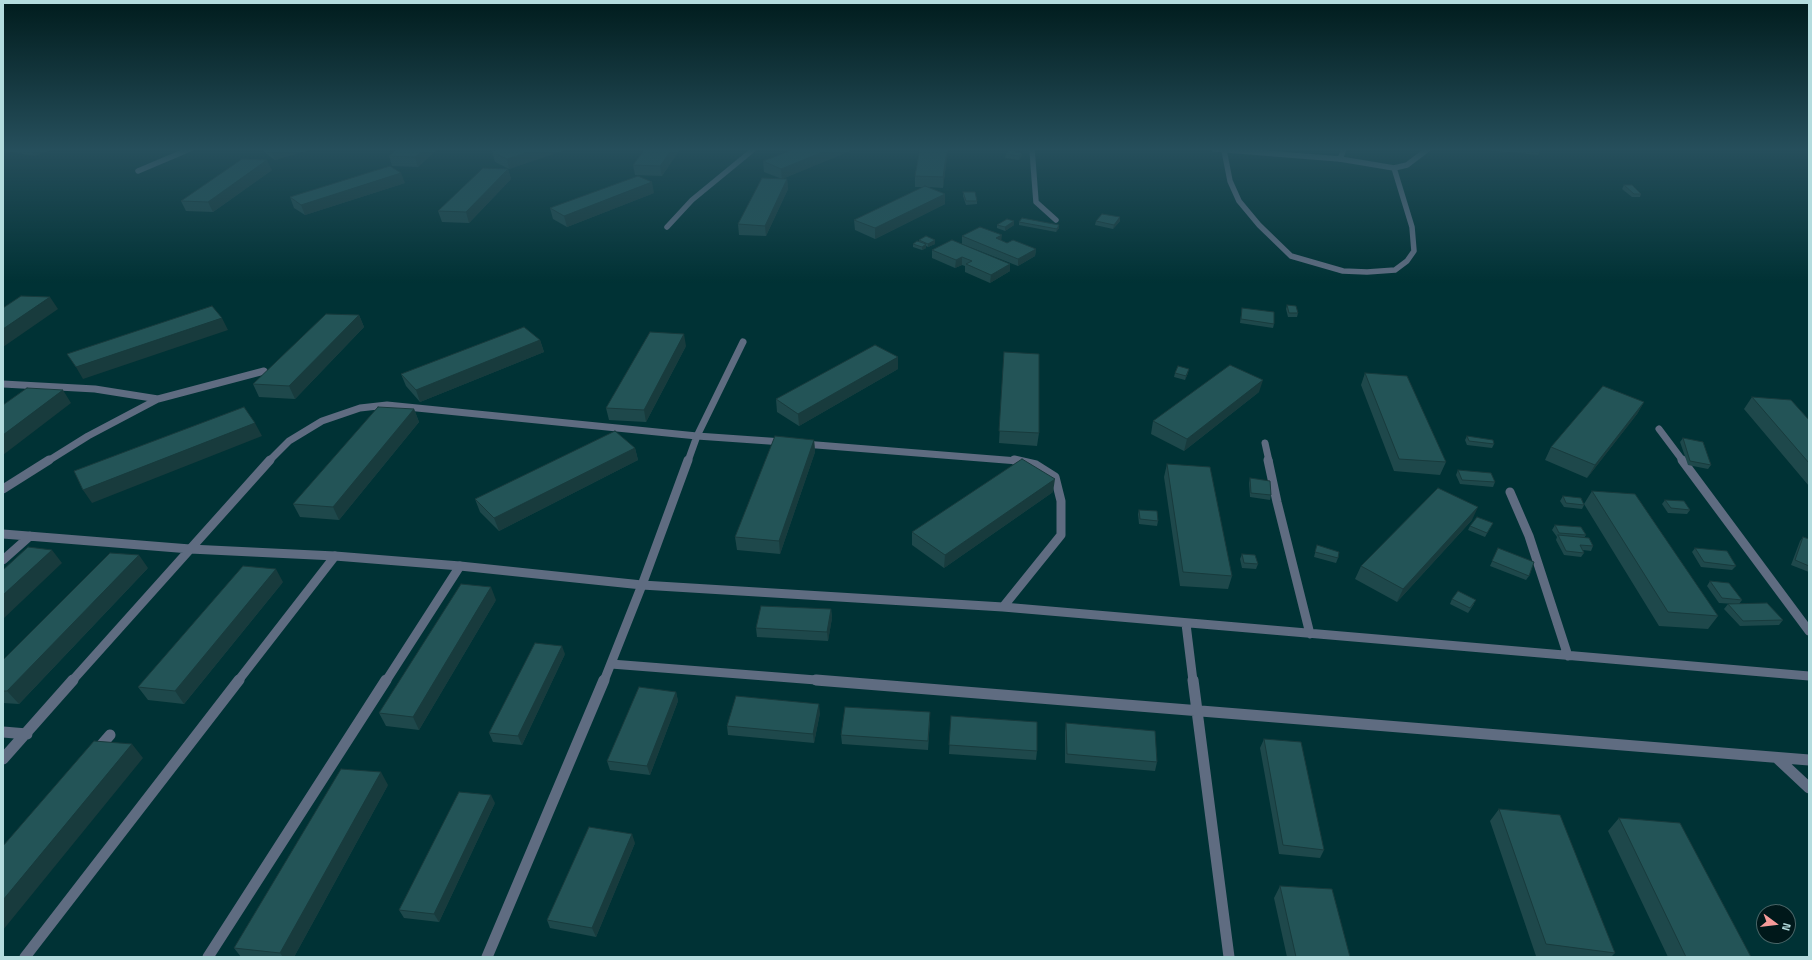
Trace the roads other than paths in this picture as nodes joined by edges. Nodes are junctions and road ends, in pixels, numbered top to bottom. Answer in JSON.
{"nodes":[{"id":1,"x":700,"y":194,"type":"edge"},
{"id":2,"x":1035,"y":194,"type":"edge"},
{"id":3,"x":1236,"y":194,"type":"edge"},
{"id":4,"x":1402,"y":194,"type":"edge"},
{"id":5,"x":1056,"y":220,"type":"dead end"},
{"id":6,"x":666,"y":227,"type":"dead end"},
{"id":7,"x":743,"y":342,"type":"dead end"},
{"id":8,"x":264,"y":371,"type":"edge"},
{"id":9,"x":3,"y":384,"type":"edge"},
{"id":10,"x":158,"y":399,"type":"junction"},
{"id":11,"x":1659,"y":429,"type":"dead end"},
{"id":12,"x":697,"y":436,"type":"junction"},
{"id":13,"x":1264,"y":443,"type":"dead end"},
{"id":14,"x":3,"y":489,"type":"edge"},
{"id":15,"x":1510,"y":492,"type":"dead end"},
{"id":16,"x":3,"y":534,"type":"edge"},
{"id":17,"x":30,"y":536,"type":"junction"},
{"id":18,"x":190,"y":548,"type":"junction"},
{"id":19,"x":334,"y":556,"type":"junction"},
{"id":20,"x":3,"y":560,"type":"edge"},
{"id":21,"x":460,"y":566,"type":"junction"},
{"id":22,"x":642,"y":585,"type":"junction"},
{"id":23,"x":1003,"y":608,"type":"junction"},
{"id":24,"x":1186,"y":624,"type":"junction"},
{"id":25,"x":1809,"y":631,"type":"edge"},
{"id":26,"x":1310,"y":634,"type":"junction"},
{"id":27,"x":1568,"y":656,"type":"junction"},
{"id":28,"x":611,"y":664,"type":"junction"},
{"id":29,"x":1809,"y":676,"type":"edge"},
{"id":30,"x":1198,"y":712,"type":"junction"},
{"id":31,"x":3,"y":732,"type":"edge"},
{"id":32,"x":26,"y":734,"type":"junction"},
{"id":33,"x":110,"y":735,"type":"dead end"},
{"id":34,"x":3,"y":759,"type":"edge"},
{"id":35,"x":89,"y":759,"type":"edge"},
{"id":36,"x":1778,"y":759,"type":"junction"},
{"id":37,"x":1809,"y":760,"type":"edge"},
{"id":38,"x":1809,"y":788,"type":"edge"},
{"id":39,"x":24,"y":957,"type":"edge"},
{"id":40,"x":208,"y":957,"type":"edge"},
{"id":41,"x":487,"y":957,"type":"edge"},
{"id":42,"x":1229,"y":957,"type":"edge"}],
"edges":[{"from":1,"to":6,"type":"street"},
{"from":2,"to":5,"type":"street"},
{"from":3,"to":4,"type":"street"},
{"from":7,"to":12,"type":"street"},
{"from":8,"to":10,"type":"street"},
{"from":9,"to":10,"type":"street"},
{"from":10,"to":14,"type":"street"},
{"from":11,"to":25,"type":"street"},
{"from":12,"to":18,"type":"street"},
{"from":12,"to":22,"type":"street"},
{"from":12,"to":23,"type":"street"},
{"from":13,"to":26,"type":"street"},
{"from":15,"to":27,"type":"street"},
{"from":16,"to":17,"type":"street"},
{"from":17,"to":18,"type":"street"},
{"from":17,"to":20,"type":"street"},
{"from":18,"to":19,"type":"street"},
{"from":18,"to":32,"type":"street"},
{"from":19,"to":21,"type":"street"},
{"from":19,"to":39,"type":"street"},
{"from":21,"to":22,"type":"street"},
{"from":21,"to":40,"type":"street"},
{"from":22,"to":23,"type":"street"},
{"from":22,"to":28,"type":"street"},
{"from":23,"to":24,"type":"street"},
{"from":24,"to":26,"type":"street"},
{"from":24,"to":30,"type":"street"},
{"from":26,"to":27,"type":"street"},
{"from":27,"to":29,"type":"street"},
{"from":28,"to":30,"type":"street"},
{"from":28,"to":41,"type":"street"},
{"from":30,"to":36,"type":"street"},
{"from":30,"to":42,"type":"street"},
{"from":31,"to":32,"type":"street"},
{"from":32,"to":34,"type":"street"},
{"from":33,"to":35,"type":"street"},
{"from":36,"to":37,"type":"street"},
{"from":36,"to":38,"type":"street"}]}
